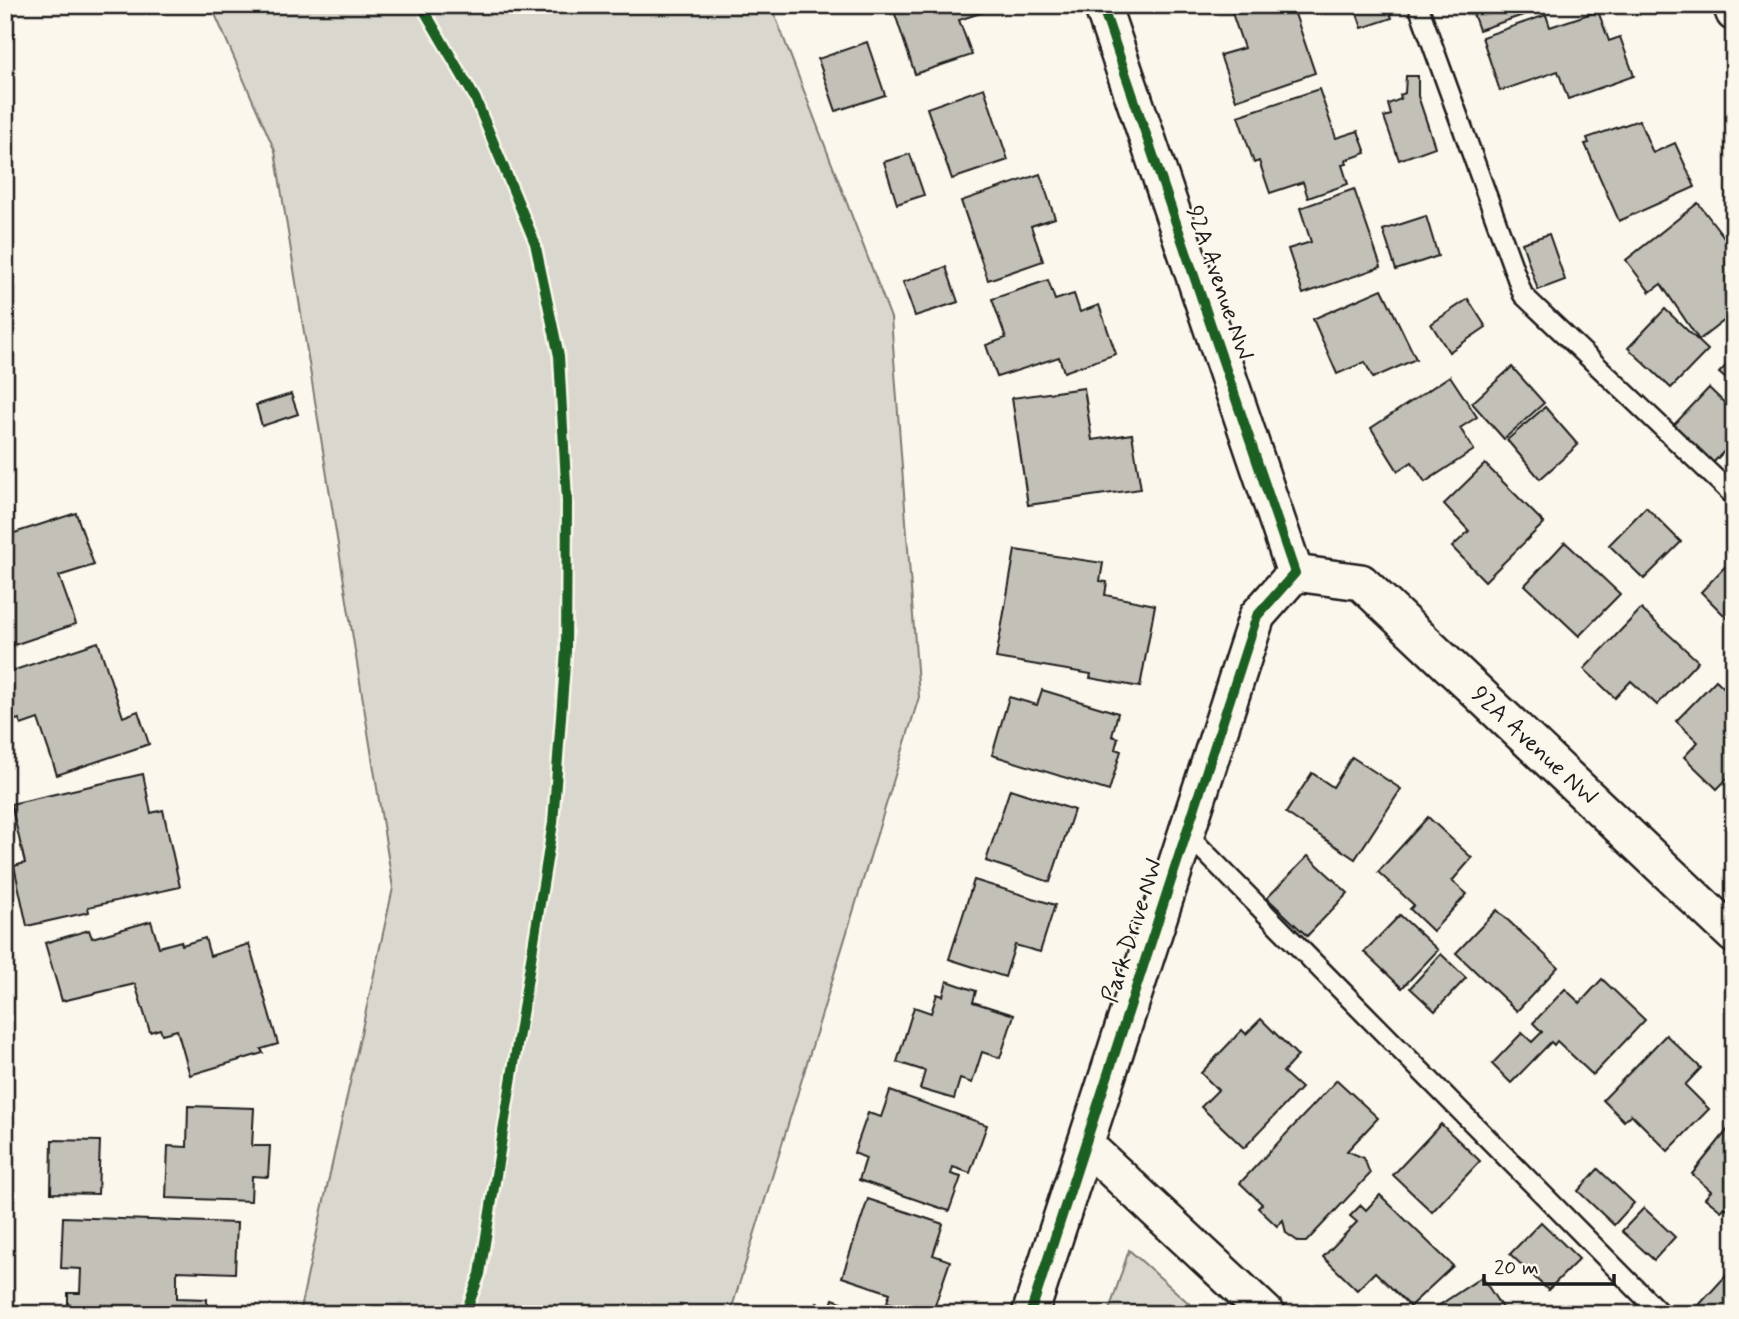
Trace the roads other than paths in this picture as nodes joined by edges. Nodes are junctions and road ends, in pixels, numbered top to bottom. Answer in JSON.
{"nodes":[{"id":1,"x":1102,"y":5,"type":"edge"},
{"id":2,"x":1418,"y":5,"type":"edge"},
{"id":3,"x":1731,"y":5,"type":"edge"},
{"id":4,"x":1734,"y":13,"type":"edge"},
{"id":5,"x":1734,"y":496,"type":"edge"},
{"id":6,"x":1295,"y":573,"type":"junction"},
{"id":7,"x":1186,"y":834,"type":"junction"},
{"id":8,"x":1734,"y":935,"type":"edge"},
{"id":9,"x":1087,"y":1146,"type":"junction"},
{"id":10,"x":1030,"y":1314,"type":"edge"},
{"id":11,"x":1267,"y":1314,"type":"edge"},
{"id":12,"x":1661,"y":1314,"type":"edge"}],
"edges":[{"from":1,"to":6,"type":"street","name":"92A Avenue NW"},
{"from":2,"to":5,"type":"lane"},
{"from":3,"to":4,"type":"street"},
{"from":6,"to":7,"type":"street","name":"Park Drive NW"},
{"from":6,"to":8,"type":"street","name":"92A Avenue NW"},
{"from":7,"to":9,"type":"street","name":"Park Drive NW"},
{"from":7,"to":12,"type":"lane"},
{"from":9,"to":10,"type":"street","name":"Park Drive NW"},
{"from":9,"to":11,"type":"street"}]}
